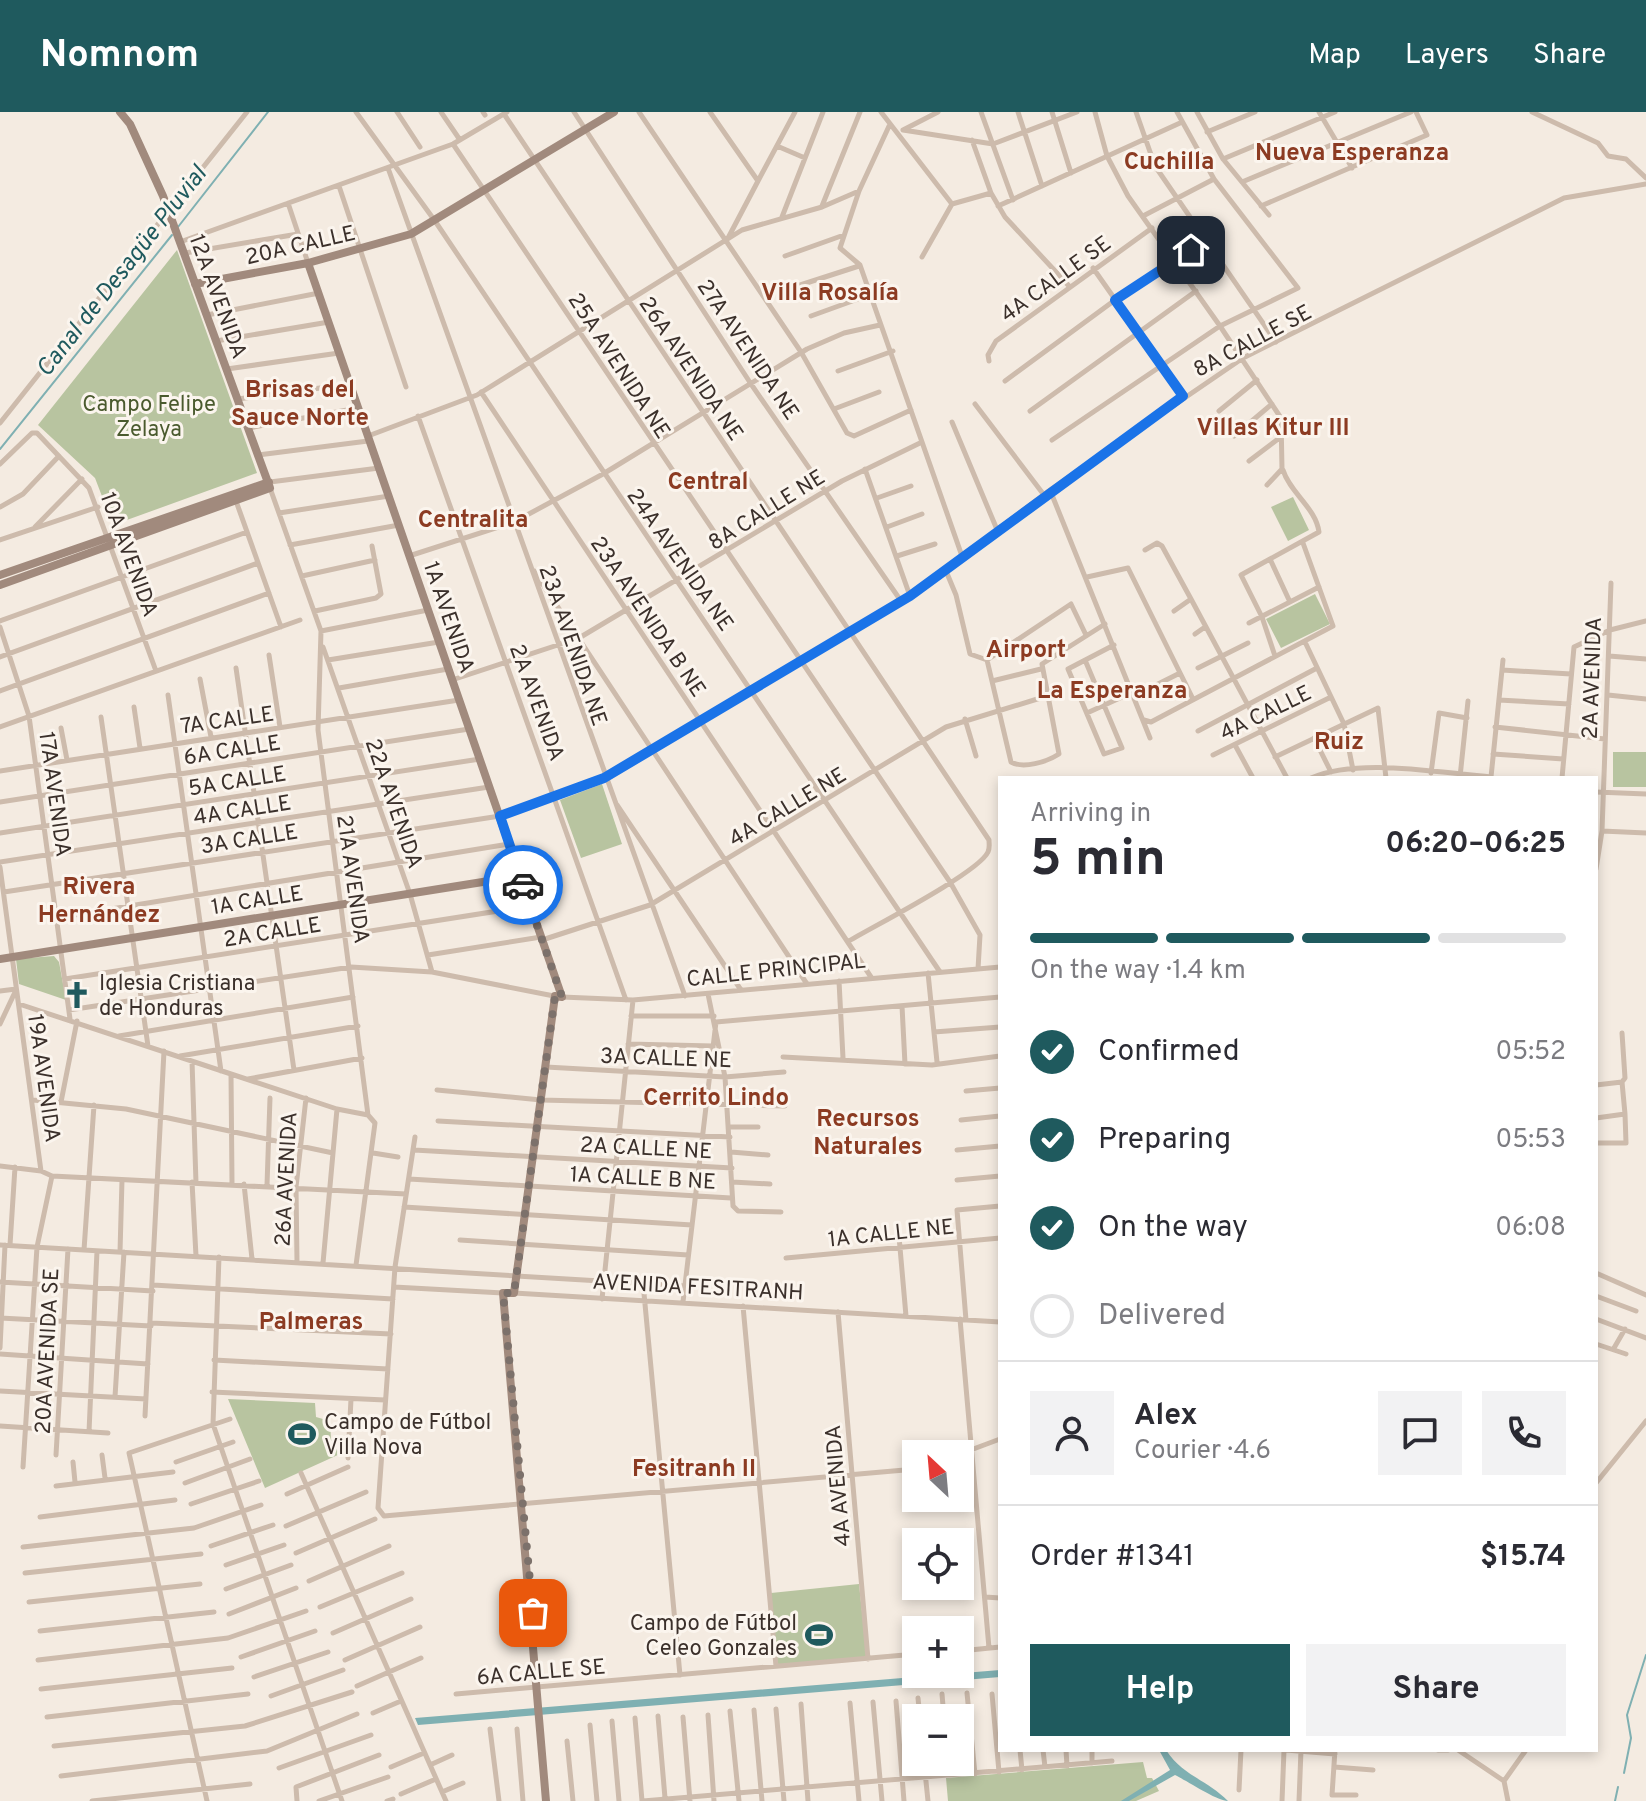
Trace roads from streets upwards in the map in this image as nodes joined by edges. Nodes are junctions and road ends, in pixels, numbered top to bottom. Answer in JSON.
{"nodes":[{"id":1,"x":120,"y":112,"type":"edge"},
{"id":2,"x":247,"y":112,"type":"edge"},
{"id":3,"x":356,"y":112,"type":"edge"},
{"id":4,"x":397,"y":112,"type":"edge"},
{"id":5,"x":441,"y":112,"type":"edge"},
{"id":6,"x":574,"y":112,"type":"edge"},
{"id":7,"x":614,"y":112,"type":"edge"},
{"id":8,"x":639,"y":112,"type":"edge"},
{"id":9,"x":710,"y":112,"type":"edge"},
{"id":10,"x":823,"y":112,"type":"edge"},
{"id":11,"x":860,"y":112,"type":"edge"},
{"id":12,"x":881,"y":112,"type":"edge"},
{"id":13,"x":938,"y":112,"type":"edge"},
{"id":14,"x":981,"y":112,"type":"edge"},
{"id":15,"x":1018,"y":112,"type":"edge"},
{"id":16,"x":1052,"y":112,"type":"edge"},
{"id":17,"x":1077,"y":112,"type":"edge"},
{"id":18,"x":1095,"y":112,"type":"edge"},
{"id":19,"x":1136,"y":112,"type":"edge"},
{"id":20,"x":1177,"y":112,"type":"edge"},
{"id":21,"x":1197,"y":112,"type":"edge"},
{"id":22,"x":1255,"y":112,"type":"edge"},
{"id":23,"x":1335,"y":112,"type":"edge"},
{"id":24,"x":1413,"y":112,"type":"edge"},
{"id":25,"x":1532,"y":112,"type":"edge"},
{"id":26,"x":1551,"y":112,"type":"edge"},
{"id":27,"x":505,"y":113,"type":"edge"},
{"id":28,"x":792,"y":114,"type":"edge"},
{"id":29,"x":1321,"y":115,"type":"edge"},
{"id":30,"x":1550,"y":120,"type":"junction"},
{"id":31,"x":1055,"y":122,"type":"junction"},
{"id":32,"x":1180,"y":123,"type":"junction"},
{"id":33,"x":890,"y":124,"type":"junction"},
{"id":34,"x":585,"y":128,"type":"junction"},
{"id":35,"x":901,"y":131,"type":"junction"},
{"id":36,"x":1207,"y":132,"type":"junction"},
{"id":37,"x":1025,"y":135,"type":"junction"},
{"id":38,"x":1144,"y":139,"type":"junction"},
{"id":39,"x":460,"y":140,"type":"junction"},
{"id":40,"x":972,"y":140,"type":"junction"},
{"id":41,"x":1337,"y":142,"type":"junction"},
{"id":42,"x":453,"y":144,"type":"junction"},
{"id":43,"x":993,"y":144,"type":"junction"},
{"id":44,"x":777,"y":146,"type":"junction"},
{"id":45,"x":420,"y":147,"type":"dead end"},
{"id":46,"x":1107,"y":156,"type":"junction"},
{"id":47,"x":805,"y":158,"type":"junction"},
{"id":48,"x":1223,"y":159,"type":"junction"},
{"id":49,"x":534,"y":160,"type":"junction"},
{"id":50,"x":390,"y":167,"type":"junction"},
{"id":51,"x":1352,"y":168,"type":"junction"},
{"id":52,"x":1071,"y":173,"type":"junction"},
{"id":53,"x":1214,"y":179,"type":"junction"},
{"id":54,"x":758,"y":181,"type":"junction"},
{"id":55,"x":1646,"y":181,"type":"edge"},
{"id":56,"x":1242,"y":182,"type":"junction"},
{"id":57,"x":339,"y":186,"type":"junction"},
{"id":58,"x":1042,"y":186,"type":"junction"},
{"id":59,"x":486,"y":190,"type":"junction"},
{"id":60,"x":859,"y":191,"type":"junction"},
{"id":61,"x":991,"y":193,"type":"junction"},
{"id":62,"x":1179,"y":198,"type":"junction"},
{"id":63,"x":1013,"y":200,"type":"junction"},
{"id":64,"x":288,"y":203,"type":"junction"},
{"id":65,"x":952,"y":204,"type":"junction"},
{"id":66,"x":998,"y":206,"type":"junction"},
{"id":67,"x":1261,"y":206,"type":"junction"},
{"id":68,"x":822,"y":207,"type":"junction"},
{"id":69,"x":169,"y":213,"type":"junction"},
{"id":70,"x":1269,"y":215,"type":"dead end"},
{"id":71,"x":1143,"y":216,"type":"junction"},
{"id":72,"x":782,"y":217,"type":"junction"},
{"id":73,"x":435,"y":221,"type":"junction"},
{"id":74,"x":1152,"y":228,"type":"junction"},
{"id":75,"x":298,"y":234,"type":"junction"},
{"id":76,"x":411,"y":234,"type":"junction"},
{"id":77,"x":844,"y":235,"type":"junction"},
{"id":78,"x":1208,"y":240,"type":"junction"},
{"id":79,"x":727,"y":241,"type":"junction"},
{"id":80,"x":180,"y":242,"type":"junction"},
{"id":81,"x":362,"y":249,"type":"junction"},
{"id":82,"x":184,"y":253,"type":"junction"},
{"id":83,"x":785,"y":256,"type":"dead end"},
{"id":84,"x":922,"y":257,"type":"dead end"},
{"id":85,"x":1174,"y":260,"type":"junction"},
{"id":86,"x":308,"y":263,"type":"junction"},
{"id":87,"x":860,"y":265,"type":"junction"},
{"id":88,"x":1093,"y":268,"type":"junction"},
{"id":89,"x":679,"y":272,"type":"junction"},
{"id":90,"x":195,"y":284,"type":"junction"},
{"id":91,"x":1069,"y":286,"type":"junction"},
{"id":92,"x":794,"y":287,"type":"dead end"},
{"id":93,"x":1196,"y":291,"type":"junction"},
{"id":94,"x":319,"y":293,"type":"junction"},
{"id":95,"x":869,"y":295,"type":"junction"},
{"id":96,"x":1115,"y":300,"type":"junction"},
{"id":97,"x":628,"y":303,"type":"junction"},
{"id":98,"x":1256,"y":309,"type":"junction"},
{"id":99,"x":207,"y":315,"type":"junction"},
{"id":100,"x":811,"y":316,"type":"dead end"},
{"id":101,"x":329,"y":322,"type":"junction"},
{"id":102,"x":880,"y":325,"type":"junction"},
{"id":103,"x":1220,"y":326,"type":"junction"},
{"id":104,"x":1137,"y":332,"type":"junction"},
{"id":105,"x":580,"y":333,"type":"junction"},
{"id":106,"x":216,"y":341,"type":"junction"},
{"id":107,"x":1276,"y":342,"type":"junction"},
{"id":108,"x":893,"y":351,"type":"junction"},
{"id":109,"x":801,"y":352,"type":"junction"},
{"id":110,"x":339,"y":353,"type":"junction"},
{"id":111,"x":1243,"y":358,"type":"junction"},
{"id":112,"x":989,"y":361,"type":"dead end"},
{"id":113,"x":529,"y":364,"type":"junction"},
{"id":114,"x":1160,"y":365,"type":"junction"},
{"id":115,"x":227,"y":369,"type":"junction"},
{"id":116,"x":838,"y":371,"type":"dead end"},
{"id":117,"x":1257,"y":380,"type":"junction"},
{"id":118,"x":1005,"y":381,"type":"dead end"},
{"id":119,"x":350,"y":384,"type":"junction"},
{"id":120,"x":751,"y":384,"type":"junction"},
{"id":121,"x":406,"y":387,"type":"dead end"},
{"id":122,"x":481,"y":392,"type":"junction"},
{"id":123,"x":879,"y":392,"type":"dead end"},
{"id":124,"x":1183,"y":396,"type":"junction"},
{"id":125,"x":468,"y":398,"type":"junction"},
{"id":126,"x":238,"y":399,"type":"junction"},
{"id":127,"x":975,"y":404,"type":"dead end"},
{"id":128,"x":1272,"y":404,"type":"junction"},
{"id":129,"x":358,"y":407,"type":"junction"},
{"id":130,"x":834,"y":409,"type":"junction"},
{"id":131,"x":911,"y":410,"type":"junction"},
{"id":132,"x":1030,"y":411,"type":"dead end"},
{"id":133,"x":1219,"y":411,"type":"dead end"},
{"id":134,"x":702,"y":412,"type":"junction"},
{"id":135,"x":418,"y":416,"type":"junction"},
{"id":136,"x":952,"y":422,"type":"dead end"},
{"id":137,"x":0,"y":423,"type":"edge"},
{"id":138,"x":249,"y":428,"type":"junction"},
{"id":139,"x":1283,"y":435,"type":"junction"},
{"id":140,"x":1234,"y":436,"type":"dead end"},
{"id":141,"x":369,"y":438,"type":"junction"},
{"id":142,"x":1052,"y":440,"type":"dead end"},
{"id":143,"x":651,"y":442,"type":"junction"},
{"id":144,"x":920,"y":443,"type":"junction"},
{"id":145,"x":258,"y":455,"type":"junction"},
{"id":146,"x":59,"y":456,"type":"junction"},
{"id":147,"x":1249,"y":461,"type":"dead end"},
{"id":148,"x":0,"y":464,"type":"edge"},
{"id":149,"x":379,"y":468,"type":"junction"},
{"id":150,"x":865,"y":469,"type":"junction"},
{"id":151,"x":1282,"y":469,"type":"junction"},
{"id":152,"x":603,"y":474,"type":"junction"},
{"id":153,"x":82,"y":479,"type":"junction"},
{"id":154,"x":269,"y":485,"type":"junction"},
{"id":155,"x":1267,"y":485,"type":"dead end"},
{"id":156,"x":911,"y":486,"type":"dead end"},
{"id":157,"x":826,"y":490,"type":"junction"},
{"id":158,"x":1050,"y":490,"type":"junction"},
{"id":159,"x":1044,"y":495,"type":"junction"},
{"id":160,"x":389,"y":496,"type":"junction"},
{"id":161,"x":877,"y":498,"type":"junction"},
{"id":162,"x":236,"y":500,"type":"junction"},
{"id":163,"x":553,"y":503,"type":"junction"},
{"id":164,"x":0,"y":507,"type":"edge"},
{"id":165,"x":98,"y":507,"type":"junction"},
{"id":166,"x":279,"y":513,"type":"junction"},
{"id":167,"x":922,"y":514,"type":"dead end"},
{"id":168,"x":777,"y":520,"type":"junction"},
{"id":169,"x":514,"y":522,"type":"junction"},
{"id":170,"x":399,"y":525,"type":"junction"},
{"id":171,"x":887,"y":527,"type":"junction"},
{"id":172,"x":34,"y":528,"type":"junction"},
{"id":173,"x":247,"y":532,"type":"junction"},
{"id":174,"x":998,"y":532,"type":"junction"},
{"id":175,"x":463,"y":538,"type":"junction"},
{"id":176,"x":0,"y":540,"type":"edge"},
{"id":177,"x":109,"y":540,"type":"junction"},
{"id":178,"x":1303,"y":543,"type":"junction"},
{"id":179,"x":935,"y":544,"type":"dead end"},
{"id":180,"x":290,"y":545,"type":"junction"},
{"id":181,"x":372,"y":546,"type":"dead end"},
{"id":182,"x":1145,"y":550,"type":"dead end"},
{"id":183,"x":728,"y":552,"type":"junction"},
{"id":184,"x":409,"y":556,"type":"junction"},
{"id":185,"x":897,"y":556,"type":"junction"},
{"id":186,"x":963,"y":559,"type":"junction"},
{"id":187,"x":1270,"y":559,"type":"junction"},
{"id":188,"x":375,"y":560,"type":"junction"},
{"id":189,"x":258,"y":563,"type":"junction"},
{"id":190,"x":529,"y":564,"type":"junction"},
{"id":191,"x":946,"y":571,"type":"junction"},
{"id":192,"x":0,"y":575,"type":"edge"},
{"id":193,"x":122,"y":577,"type":"junction"},
{"id":194,"x":302,"y":577,"type":"junction"},
{"id":195,"x":1087,"y":577,"type":"junction"},
{"id":196,"x":678,"y":581,"type":"junction"},
{"id":197,"x":1611,"y":583,"type":"dead end"},
{"id":198,"x":0,"y":585,"type":"edge"},
{"id":199,"x":1319,"y":587,"type":"junction"},
{"id":200,"x":269,"y":593,"type":"junction"},
{"id":201,"x":910,"y":596,"type":"junction"},
{"id":202,"x":1191,"y":599,"type":"junction"},
{"id":203,"x":901,"y":601,"type":"junction"},
{"id":204,"x":1290,"y":602,"type":"junction"},
{"id":205,"x":133,"y":609,"type":"junction"},
{"id":206,"x":428,"y":610,"type":"junction"},
{"id":207,"x":315,"y":611,"type":"junction"},
{"id":208,"x":1174,"y":611,"type":"dead end"},
{"id":209,"x":626,"y":612,"type":"junction"},
{"id":210,"x":1262,"y":617,"type":"junction"},
{"id":211,"x":300,"y":620,"type":"dead end"},
{"id":212,"x":0,"y":621,"type":"edge"},
{"id":213,"x":1646,"y":621,"type":"edge"},
{"id":214,"x":1249,"y":623,"type":"dead end"},
{"id":215,"x":1105,"y":624,"type":"junction"},
{"id":216,"x":0,"y":627,"type":"edge"},
{"id":217,"x":281,"y":627,"type":"junction"},
{"id":218,"x":1205,"y":627,"type":"junction"},
{"id":219,"x":1610,"y":630,"type":"junction"},
{"id":220,"x":321,"y":631,"type":"junction"},
{"id":221,"x":850,"y":631,"type":"junction"},
{"id":222,"x":1195,"y":634,"type":"dead end"},
{"id":223,"x":1086,"y":635,"type":"junction"},
{"id":224,"x":579,"y":638,"type":"junction"},
{"id":225,"x":144,"y":639,"type":"junction"},
{"id":226,"x":439,"y":642,"type":"junction"},
{"id":227,"x":1305,"y":642,"type":"junction"},
{"id":228,"x":1248,"y":643,"type":"dead end"},
{"id":229,"x":1114,"y":645,"type":"junction"},
{"id":230,"x":558,"y":646,"type":"junction"},
{"id":231,"x":322,"y":647,"type":"junction"},
{"id":232,"x":9,"y":653,"type":"junction"},
{"id":233,"x":269,"y":655,"type":"dead end"},
{"id":234,"x":1275,"y":656,"type":"junction"},
{"id":235,"x":1609,"y":656,"type":"junction"},
{"id":236,"x":0,"y":657,"type":"edge"},
{"id":237,"x":1221,"y":657,"type":"junction"},
{"id":238,"x":1646,"y":659,"type":"edge"},
{"id":239,"x":328,"y":660,"type":"junction"},
{"id":240,"x":987,"y":660,"type":"junction"},
{"id":241,"x":1085,"y":660,"type":"junction"},
{"id":242,"x":1503,"y":660,"type":"dead end"},
{"id":243,"x":506,"y":662,"type":"junction"},
{"id":244,"x":802,"y":662,"type":"junction"},
{"id":245,"x":236,"y":668,"type":"dead end"},
{"id":246,"x":1198,"y":668,"type":"dead end"},
{"id":247,"x":1317,"y":668,"type":"junction"},
{"id":248,"x":449,"y":669,"type":"junction"},
{"id":249,"x":1041,"y":669,"type":"junction"},
{"id":250,"x":1502,"y":670,"type":"junction"},
{"id":251,"x":156,"y":671,"type":"junction"},
{"id":252,"x":1180,"y":673,"type":"junction"},
{"id":253,"x":1571,"y":674,"type":"junction"},
{"id":254,"x":1233,"y":678,"type":"junction"},
{"id":255,"x":200,"y":679,"type":"dead end"},
{"id":256,"x":452,"y":680,"type":"junction"},
{"id":257,"x":992,"y":681,"type":"junction"},
{"id":258,"x":20,"y":684,"type":"junction"},
{"id":259,"x":339,"y":688,"type":"junction"},
{"id":260,"x":0,"y":691,"type":"edge"},
{"id":261,"x":752,"y":691,"type":"junction"},
{"id":262,"x":1133,"y":694,"type":"junction"},
{"id":263,"x":168,"y":695,"type":"dead end"},
{"id":264,"x":1608,"y":695,"type":"junction"},
{"id":265,"x":1047,"y":696,"type":"junction"},
{"id":266,"x":1331,"y":697,"type":"junction"},
{"id":267,"x":1193,"y":699,"type":"junction"},
{"id":268,"x":1646,"y":699,"type":"edge"},
{"id":269,"x":459,"y":700,"type":"junction"},
{"id":270,"x":1499,"y":700,"type":"junction"},
{"id":271,"x":1468,"y":701,"type":"dead end"},
{"id":272,"x":1569,"y":704,"type":"junction"},
{"id":273,"x":1247,"y":705,"type":"junction"},
{"id":274,"x":1104,"y":706,"type":"junction"},
{"id":275,"x":134,"y":707,"type":"dead end"},
{"id":276,"x":999,"y":709,"type":"junction"},
{"id":277,"x":1087,"y":713,"type":"junction"},
{"id":278,"x":29,"y":716,"type":"junction"},
{"id":279,"x":101,"y":717,"type":"dead end"},
{"id":280,"x":349,"y":717,"type":"junction"},
{"id":281,"x":1467,"y":718,"type":"junction"},
{"id":282,"x":965,"y":719,"type":"junction"},
{"id":283,"x":1144,"y":720,"type":"junction"},
{"id":284,"x":701,"y":722,"type":"junction"},
{"id":285,"x":317,"y":723,"type":"junction"},
{"id":286,"x":1344,"y":724,"type":"junction"},
{"id":287,"x":0,"y":727,"type":"edge"},
{"id":288,"x":280,"y":727,"type":"junction"},
{"id":289,"x":1495,"y":727,"type":"junction"},
{"id":290,"x":61,"y":728,"type":"dead end"},
{"id":291,"x":469,"y":729,"type":"junction"},
{"id":292,"x":1198,"y":731,"type":"dead end"},
{"id":293,"x":246,"y":732,"type":"junction"},
{"id":294,"x":1261,"y":732,"type":"junction"},
{"id":295,"x":1567,"y":735,"type":"junction"},
{"id":296,"x":211,"y":737,"type":"junction"},
{"id":297,"x":1150,"y":738,"type":"dead end"},
{"id":298,"x":1314,"y":738,"type":"junction"},
{"id":299,"x":1605,"y":739,"type":"junction"},
{"id":300,"x":924,"y":740,"type":"junction"},
{"id":301,"x":175,"y":742,"type":"junction"},
{"id":302,"x":1235,"y":745,"type":"junction"},
{"id":303,"x":359,"y":746,"type":"junction"},
{"id":304,"x":140,"y":748,"type":"junction"},
{"id":305,"x":320,"y":752,"type":"junction"},
{"id":306,"x":650,"y":752,"type":"junction"},
{"id":307,"x":106,"y":753,"type":"junction"},
{"id":308,"x":1493,"y":754,"type":"junction"},
{"id":309,"x":1213,"y":755,"type":"dead end"},
{"id":310,"x":976,"y":756,"type":"dead end"},
{"id":311,"x":1275,"y":757,"type":"junction"},
{"id":312,"x":480,"y":759,"type":"junction"},
{"id":313,"x":1564,"y":759,"type":"junction"},
{"id":314,"x":67,"y":760,"type":"junction"},
{"id":315,"x":250,"y":762,"type":"junction"},
{"id":316,"x":36,"y":765,"type":"junction"},
{"id":317,"x":1386,"y":768,"type":"junction"},
{"id":318,"x":1353,"y":770,"type":"junction"},
{"id":319,"x":0,"y":771,"type":"edge"},
{"id":320,"x":875,"y":771,"type":"junction"},
{"id":321,"x":1331,"y":772,"type":"junction"},
{"id":322,"x":180,"y":773,"type":"junction"},
{"id":323,"x":1431,"y":773,"type":"junction"},
{"id":324,"x":369,"y":775,"type":"junction"},
{"id":325,"x":1252,"y":776,"type":"edge"},
{"id":326,"x":1286,"y":776,"type":"edge"},
{"id":327,"x":1318,"y":776,"type":"edge"},
{"id":328,"x":1386,"y":776,"type":"edge"},
{"id":329,"x":1460,"y":776,"type":"edge"},
{"id":330,"x":1491,"y":776,"type":"edge"},
{"id":331,"x":1562,"y":776,"type":"edge"},
{"id":332,"x":604,"y":778,"type":"junction"},
{"id":333,"x":324,"y":782,"type":"junction"},
{"id":334,"x":110,"y":784,"type":"junction"},
{"id":335,"x":490,"y":787,"type":"junction"},
{"id":336,"x":1599,"y":792,"type":"edge"},
{"id":337,"x":254,"y":793,"type":"junction"},
{"id":338,"x":1646,"y":794,"type":"edge"},
{"id":339,"x":40,"y":796,"type":"junction"},
{"id":340,"x":554,"y":796,"type":"junction"},
{"id":341,"x":612,"y":798,"type":"junction"},
{"id":342,"x":825,"y":801,"type":"junction"},
{"id":343,"x":0,"y":802,"type":"edge"},
{"id":344,"x":184,"y":804,"type":"junction"},
{"id":345,"x":378,"y":805,"type":"junction"},
{"id":346,"x":328,"y":812,"type":"junction"},
{"id":347,"x":114,"y":815,"type":"junction"},
{"id":348,"x":500,"y":816,"type":"junction"},
{"id":349,"x":259,"y":823,"type":"junction"},
{"id":350,"x":44,"y":826,"type":"junction"},
{"id":351,"x":775,"y":831,"type":"junction"},
{"id":352,"x":1602,"y":831,"type":"junction"},
{"id":353,"x":0,"y":833,"type":"edge"},
{"id":354,"x":188,"y":833,"type":"junction"},
{"id":355,"x":1646,"y":833,"type":"edge"},
{"id":356,"x":388,"y":834,"type":"junction"},
{"id":357,"x":333,"y":843,"type":"junction"},
{"id":358,"x":118,"y":844,"type":"junction"},
{"id":359,"x":509,"y":844,"type":"junction"},
{"id":360,"x":263,"y":854,"type":"junction"},
{"id":361,"x":48,"y":855,"type":"junction"},
{"id":362,"x":1598,"y":856,"type":"edge"},
{"id":363,"x":727,"y":862,"type":"junction"},
{"id":364,"x":193,"y":864,"type":"junction"},
{"id":365,"x":399,"y":864,"type":"junction"},
{"id":366,"x":0,"y":865,"type":"edge"},
{"id":367,"x":337,"y":874,"type":"junction"},
{"id":368,"x":122,"y":876,"type":"junction"},
{"id":369,"x":520,"y":876,"type":"junction"},
{"id":370,"x":950,"y":882,"type":"junction"},
{"id":371,"x":267,"y":884,"type":"junction"},
{"id":372,"x":52,"y":886,"type":"junction"},
{"id":373,"x":676,"y":891,"type":"junction"},
{"id":374,"x":4,"y":892,"type":"junction"},
{"id":375,"x":197,"y":894,"type":"junction"},
{"id":376,"x":410,"y":894,"type":"junction"},
{"id":377,"x":342,"y":904,"type":"junction"},
{"id":378,"x":650,"y":905,"type":"junction"},
{"id":379,"x":126,"y":906,"type":"junction"},
{"id":380,"x":531,"y":906,"type":"junction"},
{"id":381,"x":899,"y":912,"type":"junction"},
{"id":382,"x":272,"y":916,"type":"junction"},
{"id":383,"x":56,"y":918,"type":"junction"},
{"id":384,"x":601,"y":921,"type":"junction"},
{"id":385,"x":419,"y":924,"type":"junction"},
{"id":386,"x":202,"y":926,"type":"junction"},
{"id":387,"x":347,"y":936,"type":"junction"},
{"id":388,"x":131,"y":938,"type":"junction"},
{"id":389,"x":542,"y":938,"type":"junction"},
{"id":390,"x":849,"y":941,"type":"junction"},
{"id":391,"x":276,"y":946,"type":"junction"},
{"id":392,"x":61,"y":950,"type":"junction"},
{"id":393,"x":428,"y":955,"type":"junction"},
{"id":394,"x":13,"y":957,"type":"junction"},
{"id":395,"x":206,"y":957,"type":"junction"},
{"id":396,"x":0,"y":959,"type":"edge"},
{"id":397,"x":351,"y":967,"type":"junction"},
{"id":398,"x":998,"y":967,"type":"edge"},
{"id":399,"x":136,"y":969,"type":"junction"},
{"id":400,"x":978,"y":969,"type":"junction"},
{"id":401,"x":432,"y":972,"type":"junction"},
{"id":402,"x":940,"y":972,"type":"junction"},
{"id":403,"x":928,"y":973,"type":"junction"},
{"id":404,"x":871,"y":977,"type":"junction"},
{"id":405,"x":281,"y":978,"type":"junction"},
{"id":406,"x":65,"y":979,"type":"junction"},
{"id":407,"x":839,"y":981,"type":"junction"},
{"id":408,"x":807,"y":984,"type":"junction"},
{"id":409,"x":211,"y":988,"type":"junction"},
{"id":410,"x":16,"y":989,"type":"junction"},
{"id":411,"x":741,"y":990,"type":"junction"},
{"id":412,"x":0,"y":991,"type":"edge"},
{"id":413,"x":708,"y":994,"type":"junction"},
{"id":414,"x":354,"y":996,"type":"junction"},
{"id":415,"x":559,"y":996,"type":"junction"},
{"id":416,"x":685,"y":996,"type":"junction"},
{"id":417,"x":998,"y":997,"type":"edge"},
{"id":418,"x":140,"y":999,"type":"junction"},
{"id":419,"x":629,"y":1000,"type":"junction"},
{"id":420,"x":931,"y":1003,"type":"junction"},
{"id":421,"x":19,"y":1004,"type":"junction"},
{"id":422,"x":902,"y":1006,"type":"junction"},
{"id":423,"x":285,"y":1008,"type":"junction"},
{"id":424,"x":69,"y":1010,"type":"junction"},
{"id":425,"x":841,"y":1011,"type":"junction"},
{"id":426,"x":631,"y":1016,"type":"junction"},
{"id":427,"x":715,"y":1019,"type":"junction"},
{"id":428,"x":73,"y":1020,"type":"junction"},
{"id":429,"x":215,"y":1020,"type":"junction"},
{"id":430,"x":0,"y":1022,"type":"edge"},
{"id":431,"x":358,"y":1026,"type":"junction"},
{"id":432,"x":998,"y":1027,"type":"edge"},
{"id":433,"x":146,"y":1032,"type":"junction"},
{"id":434,"x":934,"y":1032,"type":"junction"},
{"id":435,"x":1622,"y":1033,"type":"dead end"},
{"id":436,"x":118,"y":1036,"type":"junction"},
{"id":437,"x":289,"y":1038,"type":"junction"},
{"id":438,"x":628,"y":1044,"type":"junction"},
{"id":439,"x":148,"y":1046,"type":"junction"},
{"id":440,"x":713,"y":1046,"type":"junction"},
{"id":441,"x":219,"y":1049,"type":"junction"},
{"id":442,"x":164,"y":1051,"type":"junction"},
{"id":443,"x":179,"y":1056,"type":"junction"},
{"id":444,"x":998,"y":1056,"type":"edge"},
{"id":445,"x":783,"y":1057,"type":"dead end"},
{"id":446,"x":362,"y":1058,"type":"junction"},
{"id":447,"x":843,"y":1058,"type":"junction"},
{"id":448,"x":192,"y":1061,"type":"junction"},
{"id":449,"x":937,"y":1062,"type":"junction"},
{"id":450,"x":905,"y":1064,"type":"junction"},
{"id":451,"x":546,"y":1067,"type":"junction"},
{"id":452,"x":294,"y":1070,"type":"junction"},
{"id":453,"x":221,"y":1071,"type":"junction"},
{"id":454,"x":784,"y":1072,"type":"dead end"},
{"id":455,"x":626,"y":1073,"type":"junction"},
{"id":456,"x":231,"y":1074,"type":"junction"},
{"id":457,"x":709,"y":1076,"type":"junction"},
{"id":458,"x":725,"y":1077,"type":"junction"},
{"id":459,"x":247,"y":1079,"type":"junction"},
{"id":460,"x":1622,"y":1082,"type":"junction"},
{"id":461,"x":1598,"y":1085,"type":"edge"},
{"id":462,"x":998,"y":1088,"type":"edge"},
{"id":463,"x":437,"y":1090,"type":"dead end"},
{"id":464,"x":966,"y":1091,"type":"dead end"},
{"id":465,"x":270,"y":1098,"type":"dead end"},
{"id":466,"x":306,"y":1098,"type":"junction"},
{"id":467,"x":33,"y":1100,"type":"junction"},
{"id":468,"x":541,"y":1100,"type":"junction"},
{"id":469,"x":61,"y":1102,"type":"junction"},
{"id":470,"x":622,"y":1103,"type":"junction"},
{"id":471,"x":94,"y":1105,"type":"junction"},
{"id":472,"x":706,"y":1106,"type":"junction"},
{"id":473,"x":785,"y":1106,"type":"dead end"},
{"id":474,"x":727,"y":1107,"type":"junction"},
{"id":475,"x":337,"y":1109,"type":"junction"},
{"id":476,"x":1625,"y":1114,"type":"junction"},
{"id":477,"x":161,"y":1115,"type":"junction"},
{"id":478,"x":368,"y":1115,"type":"junction"},
{"id":479,"x":998,"y":1116,"type":"edge"},
{"id":480,"x":1598,"y":1118,"type":"edge"},
{"id":481,"x":961,"y":1120,"type":"dead end"},
{"id":482,"x":438,"y":1121,"type":"dead end"},
{"id":483,"x":195,"y":1123,"type":"junction"},
{"id":484,"x":537,"y":1127,"type":"junction"},
{"id":485,"x":729,"y":1127,"type":"junction"},
{"id":486,"x":758,"y":1127,"type":"dead end"},
{"id":487,"x":232,"y":1131,"type":"junction"},
{"id":488,"x":619,"y":1132,"type":"junction"},
{"id":489,"x":415,"y":1137,"type":"dead end"},
{"id":490,"x":702,"y":1137,"type":"junction"},
{"id":491,"x":730,"y":1137,"type":"junction"},
{"id":492,"x":269,"y":1139,"type":"junction"},
{"id":493,"x":1598,"y":1143,"type":"edge"},
{"id":494,"x":302,"y":1146,"type":"junction"},
{"id":495,"x":998,"y":1146,"type":"edge"},
{"id":496,"x":414,"y":1150,"type":"junction"},
{"id":497,"x":957,"y":1150,"type":"dead end"},
{"id":498,"x":731,"y":1152,"type":"junction"},
{"id":499,"x":333,"y":1153,"type":"junction"},
{"id":500,"x":373,"y":1153,"type":"junction"},
{"id":501,"x":768,"y":1155,"type":"dead end"},
{"id":502,"x":398,"y":1157,"type":"dead end"},
{"id":503,"x":533,"y":1157,"type":"junction"},
{"id":504,"x":616,"y":1162,"type":"junction"},
{"id":505,"x":0,"y":1166,"type":"edge"},
{"id":506,"x":699,"y":1166,"type":"junction"},
{"id":507,"x":15,"y":1167,"type":"junction"},
{"id":508,"x":732,"y":1168,"type":"junction"},
{"id":509,"x":41,"y":1171,"type":"junction"},
{"id":510,"x":52,"y":1176,"type":"junction"},
{"id":511,"x":998,"y":1176,"type":"edge"},
{"id":512,"x":87,"y":1178,"type":"junction"},
{"id":513,"x":409,"y":1179,"type":"junction"},
{"id":514,"x":122,"y":1180,"type":"junction"},
{"id":515,"x":957,"y":1180,"type":"dead end"},
{"id":516,"x":158,"y":1181,"type":"junction"},
{"id":517,"x":194,"y":1182,"type":"junction"},
{"id":518,"x":732,"y":1182,"type":"junction"},
{"id":519,"x":232,"y":1183,"type":"junction"},
{"id":520,"x":244,"y":1184,"type":"junction"},
{"id":521,"x":770,"y":1184,"type":"dead end"},
{"id":522,"x":267,"y":1185,"type":"junction"},
{"id":523,"x":529,"y":1186,"type":"junction"},
{"id":524,"x":296,"y":1187,"type":"junction"},
{"id":525,"x":329,"y":1188,"type":"junction"},
{"id":526,"x":367,"y":1190,"type":"junction"},
{"id":527,"x":613,"y":1190,"type":"junction"},
{"id":528,"x":406,"y":1194,"type":"junction"},
{"id":529,"x":695,"y":1195,"type":"junction"},
{"id":530,"x":731,"y":1198,"type":"junction"},
{"id":531,"x":998,"y":1206,"type":"edge"},
{"id":532,"x":404,"y":1207,"type":"junction"},
{"id":533,"x":781,"y":1212,"type":"dead end"},
{"id":534,"x":525,"y":1217,"type":"junction"},
{"id":535,"x":610,"y":1220,"type":"junction"},
{"id":536,"x":692,"y":1225,"type":"junction"},
{"id":537,"x":898,"y":1225,"type":"dead end"},
{"id":538,"x":998,"y":1238,"type":"edge"},
{"id":539,"x":460,"y":1240,"type":"dead end"},
{"id":540,"x":959,"y":1241,"type":"junction"},
{"id":541,"x":521,"y":1244,"type":"junction"},
{"id":542,"x":5,"y":1245,"type":"edge"},
{"id":543,"x":37,"y":1247,"type":"junction"},
{"id":544,"x":900,"y":1247,"type":"junction"},
{"id":545,"x":68,"y":1249,"type":"junction"},
{"id":546,"x":607,"y":1249,"type":"junction"},
{"id":547,"x":84,"y":1250,"type":"junction"},
{"id":548,"x":97,"y":1251,"type":"junction"},
{"id":549,"x":122,"y":1252,"type":"junction"},
{"id":550,"x":155,"y":1254,"type":"junction"},
{"id":551,"x":688,"y":1255,"type":"junction"},
{"id":552,"x":196,"y":1256,"type":"junction"},
{"id":553,"x":219,"y":1257,"type":"junction"},
{"id":554,"x":786,"y":1258,"type":"dead end"},
{"id":555,"x":252,"y":1259,"type":"junction"},
{"id":556,"x":297,"y":1262,"type":"junction"},
{"id":557,"x":323,"y":1263,"type":"junction"},
{"id":558,"x":356,"y":1265,"type":"junction"},
{"id":559,"x":395,"y":1267,"type":"junction"},
{"id":560,"x":1598,"y":1274,"type":"edge"},
{"id":561,"x":517,"y":1275,"type":"junction"},
{"id":562,"x":604,"y":1281,"type":"junction"},
{"id":563,"x":2,"y":1282,"type":"edge"},
{"id":564,"x":643,"y":1283,"type":"junction"},
{"id":565,"x":34,"y":1284,"type":"junction"},
{"id":566,"x":66,"y":1286,"type":"junction"},
{"id":567,"x":685,"y":1286,"type":"junction"},
{"id":568,"x":394,"y":1287,"type":"junction"},
{"id":569,"x":96,"y":1288,"type":"junction"},
{"id":570,"x":153,"y":1288,"type":"junction"},
{"id":571,"x":122,"y":1289,"type":"junction"},
{"id":572,"x":217,"y":1289,"type":"junction"},
{"id":573,"x":503,"y":1293,"type":"junction"},
{"id":574,"x":514,"y":1293,"type":"junction"},
{"id":575,"x":1646,"y":1295,"type":"edge"},
{"id":576,"x":1598,"y":1297,"type":"edge"},
{"id":577,"x":393,"y":1299,"type":"junction"},
{"id":578,"x":602,"y":1299,"type":"junction"},
{"id":579,"x":644,"y":1301,"type":"junction"},
{"id":580,"x":683,"y":1302,"type":"junction"},
{"id":581,"x":743,"y":1306,"type":"junction"},
{"id":582,"x":1636,"y":1311,"type":"dead end"},
{"id":583,"x":838,"y":1312,"type":"junction"},
{"id":584,"x":906,"y":1316,"type":"junction"},
{"id":585,"x":1,"y":1318,"type":"edge"},
{"id":586,"x":32,"y":1320,"type":"junction"},
{"id":587,"x":963,"y":1320,"type":"junction"},
{"id":588,"x":1598,"y":1320,"type":"edge"},
{"id":589,"x":64,"y":1322,"type":"junction"},
{"id":590,"x":998,"y":1322,"type":"edge"},
{"id":591,"x":95,"y":1323,"type":"junction"},
{"id":592,"x":215,"y":1324,"type":"junction"},
{"id":593,"x":120,"y":1325,"type":"junction"},
{"id":594,"x":151,"y":1325,"type":"junction"},
{"id":595,"x":1625,"y":1329,"type":"junction"},
{"id":596,"x":391,"y":1334,"type":"junction"},
{"id":597,"x":1646,"y":1338,"type":"edge"},
{"id":598,"x":1598,"y":1345,"type":"edge"},
{"id":599,"x":1612,"y":1349,"type":"junction"},
{"id":600,"x":0,"y":1351,"type":"edge"},
{"id":601,"x":1626,"y":1354,"type":"dead end"},
{"id":602,"x":30,"y":1356,"type":"junction"},
{"id":603,"x":62,"y":1358,"type":"junction"},
{"id":604,"x":93,"y":1360,"type":"junction"},
{"id":605,"x":214,"y":1360,"type":"junction"},
{"id":606,"x":117,"y":1362,"type":"junction"},
{"id":607,"x":148,"y":1364,"type":"junction"},
{"id":608,"x":388,"y":1369,"type":"junction"},
{"id":609,"x":0,"y":1391,"type":"edge"},
{"id":610,"x":28,"y":1392,"type":"junction"},
{"id":611,"x":212,"y":1392,"type":"junction"},
{"id":612,"x":60,"y":1394,"type":"junction"},
{"id":613,"x":91,"y":1396,"type":"junction"},
{"id":614,"x":115,"y":1397,"type":"junction"},
{"id":615,"x":146,"y":1399,"type":"junction"},
{"id":616,"x":351,"y":1399,"type":"junction"},
{"id":617,"x":385,"y":1400,"type":"junction"},
{"id":618,"x":145,"y":1416,"type":"dead end"},
{"id":619,"x":230,"y":1419,"type":"dead end"},
{"id":620,"x":1646,"y":1421,"type":"edge"},
{"id":621,"x":213,"y":1424,"type":"junction"},
{"id":622,"x":0,"y":1426,"type":"edge"},
{"id":623,"x":25,"y":1428,"type":"junction"},
{"id":624,"x":58,"y":1430,"type":"junction"},
{"id":625,"x":89,"y":1432,"type":"junction"},
{"id":626,"x":108,"y":1433,"type":"dead end"},
{"id":627,"x":970,"y":1440,"type":"edge"},
{"id":628,"x":998,"y":1440,"type":"edge"},
{"id":629,"x":233,"y":1442,"type":"dead end"},
{"id":630,"x":127,"y":1445,"type":"dead end"},
{"id":631,"x":220,"y":1447,"type":"junction"},
{"id":632,"x":974,"y":1449,"type":"edge"},
{"id":633,"x":129,"y":1453,"type":"junction"},
{"id":634,"x":56,"y":1455,"type":"dead end"},
{"id":635,"x":102,"y":1455,"type":"dead end"},
{"id":636,"x":348,"y":1458,"type":"dead end"},
{"id":637,"x":250,"y":1459,"type":"dead end"},
{"id":638,"x":73,"y":1462,"type":"dead end"},
{"id":639,"x":176,"y":1462,"type":"dead end"},
{"id":640,"x":23,"y":1467,"type":"dead end"},
{"id":641,"x":348,"y":1467,"type":"dead end"},
{"id":642,"x":227,"y":1468,"type":"junction"},
{"id":643,"x":902,"y":1470,"type":"edge"},
{"id":644,"x":173,"y":1472,"type":"dead end"},
{"id":645,"x":301,"y":1473,"type":"dead end"},
{"id":646,"x":134,"y":1475,"type":"junction"},
{"id":647,"x":852,"y":1475,"type":"junction"},
{"id":648,"x":105,"y":1478,"type":"junction"},
{"id":649,"x":259,"y":1481,"type":"dead end"},
{"id":650,"x":1598,"y":1481,"type":"edge"},
{"id":651,"x":75,"y":1482,"type":"junction"},
{"id":652,"x":759,"y":1482,"type":"junction"},
{"id":653,"x":974,"y":1482,"type":"edge"},
{"id":654,"x":185,"y":1483,"type":"dead end"},
{"id":655,"x":307,"y":1485,"type":"junction"},
{"id":656,"x":56,"y":1486,"type":"dead end"},
{"id":657,"x":235,"y":1490,"type":"junction"},
{"id":658,"x":663,"y":1490,"type":"junction"},
{"id":659,"x":366,"y":1492,"type":"dead end"},
{"id":660,"x":287,"y":1494,"type":"dead end"},
{"id":661,"x":175,"y":1500,"type":"dead end"},
{"id":662,"x":522,"y":1503,"type":"junction"},
{"id":663,"x":141,"y":1504,"type":"junction"},
{"id":664,"x":191,"y":1504,"type":"dead end"},
{"id":665,"x":261,"y":1505,"type":"dead end"},
{"id":666,"x":242,"y":1511,"type":"junction"},
{"id":667,"x":319,"y":1511,"type":"junction"},
{"id":668,"x":40,"y":1517,"type":"dead end"},
{"id":669,"x":375,"y":1519,"type":"dead end"},
{"id":670,"x":273,"y":1525,"type":"dead end"},
{"id":671,"x":286,"y":1526,"type":"dead end"},
{"id":672,"x":148,"y":1533,"type":"junction"},
{"id":673,"x":250,"y":1533,"type":"junction"},
{"id":674,"x":331,"y":1539,"type":"junction"},
{"id":675,"x":284,"y":1545,"type":"dead end"},
{"id":676,"x":211,"y":1546,"type":"dead end"},
{"id":677,"x":389,"y":1546,"type":"dead end"},
{"id":678,"x":23,"y":1547,"type":"dead end"},
{"id":679,"x":296,"y":1553,"type":"dead end"},
{"id":680,"x":201,"y":1554,"type":"dead end"},
{"id":681,"x":257,"y":1555,"type":"junction"},
{"id":682,"x":154,"y":1561,"type":"junction"},
{"id":683,"x":226,"y":1565,"type":"dead end"},
{"id":684,"x":291,"y":1565,"type":"dead end"},
{"id":685,"x":343,"y":1567,"type":"junction"},
{"id":686,"x":25,"y":1573,"type":"dead end"},
{"id":687,"x":402,"y":1573,"type":"dead end"},
{"id":688,"x":265,"y":1576,"type":"junction"},
{"id":689,"x":309,"y":1581,"type":"dead end"},
{"id":690,"x":200,"y":1584,"type":"dead end"},
{"id":691,"x":160,"y":1588,"type":"junction"},
{"id":692,"x":296,"y":1588,"type":"dead end"},
{"id":693,"x":226,"y":1589,"type":"dead end"},
{"id":694,"x":355,"y":1593,"type":"junction"},
{"id":695,"x":272,"y":1597,"type":"junction"},
{"id":696,"x":985,"y":1597,"type":"junction"},
{"id":697,"x":998,"y":1598,"type":"edge"},
{"id":698,"x":411,"y":1599,"type":"dead end"},
{"id":699,"x":29,"y":1602,"type":"dead end"},
{"id":700,"x":320,"y":1607,"type":"dead end"},
{"id":701,"x":306,"y":1611,"type":"dead end"},
{"id":702,"x":214,"y":1612,"type":"dead end"},
{"id":703,"x":229,"y":1614,"type":"dead end"},
{"id":704,"x":166,"y":1616,"type":"junction"},
{"id":705,"x":366,"y":1619,"type":"junction"},
{"id":706,"x":279,"y":1620,"type":"junction"},
{"id":707,"x":420,"y":1627,"type":"dead end"},
{"id":708,"x":40,"y":1631,"type":"dead end"},
{"id":709,"x":315,"y":1631,"type":"dead end"},
{"id":710,"x":333,"y":1633,"type":"dead end"},
{"id":711,"x":286,"y":1642,"type":"junction"},
{"id":712,"x":173,"y":1645,"type":"junction"},
{"id":713,"x":378,"y":1646,"type":"junction"},
{"id":714,"x":998,"y":1647,"type":"edge"},
{"id":715,"x":989,"y":1648,"type":"junction"},
{"id":716,"x":974,"y":1650,"type":"edge"},
{"id":717,"x":328,"y":1652,"type":"dead end"},
{"id":718,"x":902,"y":1655,"type":"edge"},
{"id":719,"x":241,"y":1657,"type":"dead end"},
{"id":720,"x":421,"y":1658,"type":"dead end"},
{"id":721,"x":868,"y":1659,"type":"junction"},
{"id":722,"x":38,"y":1660,"type":"dead end"},
{"id":723,"x":345,"y":1660,"type":"dead end"},
{"id":724,"x":294,"y":1664,"type":"junction"},
{"id":725,"x":776,"y":1666,"type":"junction"},
{"id":726,"x":232,"y":1668,"type":"dead end"},
{"id":727,"x":343,"y":1670,"type":"dead end"},
{"id":728,"x":389,"y":1672,"type":"junction"},
{"id":729,"x":180,"y":1674,"type":"junction"},
{"id":730,"x":680,"y":1675,"type":"junction"},
{"id":731,"x":254,"y":1677,"type":"dead end"},
{"id":732,"x":301,"y":1685,"type":"junction"},
{"id":733,"x":357,"y":1686,"type":"dead end"},
{"id":734,"x":538,"y":1687,"type":"junction"},
{"id":735,"x":41,"y":1689,"type":"dead end"},
{"id":736,"x":352,"y":1692,"type":"dead end"},
{"id":737,"x":967,"y":1693,"type":"dead end"},
{"id":738,"x":248,"y":1694,"type":"dead end"},
{"id":739,"x":456,"y":1694,"type":"dead end"},
{"id":740,"x":942,"y":1694,"type":"dead end"},
{"id":741,"x":992,"y":1694,"type":"dead end"},
{"id":742,"x":271,"y":1696,"type":"dead end"},
{"id":743,"x":918,"y":1698,"type":"dead end"},
{"id":744,"x":402,"y":1701,"type":"junction"},
{"id":745,"x":896,"y":1701,"type":"dead end"},
{"id":746,"x":873,"y":1702,"type":"dead end"},
{"id":747,"x":185,"y":1703,"type":"junction"},
{"id":748,"x":850,"y":1703,"type":"dead end"},
{"id":749,"x":801,"y":1704,"type":"dead end"},
{"id":750,"x":919,"y":1704,"type":"edge"},
{"id":751,"x":943,"y":1704,"type":"edge"},
{"id":752,"x":310,"y":1707,"type":"junction"},
{"id":753,"x":776,"y":1709,"type":"dead end"},
{"id":754,"x":754,"y":1710,"type":"dead end"},
{"id":755,"x":730,"y":1711,"type":"dead end"},
{"id":756,"x":373,"y":1713,"type":"dead end"},
{"id":757,"x":357,"y":1714,"type":"dead end"},
{"id":758,"x":708,"y":1715,"type":"dead end"},
{"id":759,"x":658,"y":1716,"type":"dead end"},
{"id":760,"x":47,"y":1717,"type":"dead end"},
{"id":761,"x":683,"y":1717,"type":"dead end"},
{"id":762,"x":635,"y":1718,"type":"dead end"},
{"id":763,"x":612,"y":1721,"type":"dead end"},
{"id":764,"x":590,"y":1725,"type":"dead end"},
{"id":765,"x":317,"y":1729,"type":"junction"},
{"id":766,"x":490,"y":1729,"type":"dead end"},
{"id":767,"x":517,"y":1729,"type":"dead end"},
{"id":768,"x":191,"y":1731,"type":"junction"},
{"id":769,"x":371,"y":1735,"type":"dead end"},
{"id":770,"x":567,"y":1741,"type":"dead end"},
{"id":771,"x":54,"y":1746,"type":"dead end"},
{"id":772,"x":324,"y":1752,"type":"junction"},
{"id":773,"x":1020,"y":1752,"type":"edge"},
{"id":774,"x":1043,"y":1752,"type":"edge"},
{"id":775,"x":1066,"y":1752,"type":"edge"},
{"id":776,"x":1092,"y":1752,"type":"edge"},
{"id":777,"x":1241,"y":1752,"type":"edge"},
{"id":778,"x":1285,"y":1752,"type":"edge"},
{"id":779,"x":1300,"y":1752,"type":"edge"},
{"id":780,"x":1335,"y":1752,"type":"edge"},
{"id":781,"x":1461,"y":1752,"type":"edge"},
{"id":782,"x":1525,"y":1752,"type":"edge"},
{"id":783,"x":424,"y":1753,"type":"junction"},
{"id":784,"x":379,"y":1755,"type":"dead end"},
{"id":785,"x":452,"y":1755,"type":"dead end"},
{"id":786,"x":197,"y":1759,"type":"junction"},
{"id":787,"x":1112,"y":1761,"type":"dead end"},
{"id":788,"x":1092,"y":1763,"type":"junction"},
{"id":789,"x":430,"y":1765,"type":"junction"},
{"id":790,"x":1067,"y":1766,"type":"junction"},
{"id":791,"x":391,"y":1767,"type":"dead end"},
{"id":792,"x":1045,"y":1767,"type":"junction"},
{"id":793,"x":1334,"y":1767,"type":"junction"},
{"id":794,"x":279,"y":1768,"type":"dead end"},
{"id":795,"x":1022,"y":1770,"type":"junction"},
{"id":796,"x":1373,"y":1770,"type":"dead end"},
{"id":797,"x":999,"y":1772,"type":"junction"},
{"id":798,"x":332,"y":1774,"type":"junction"},
{"id":799,"x":975,"y":1774,"type":"joint"},
{"id":800,"x":61,"y":1776,"type":"dead end"},
{"id":801,"x":926,"y":1776,"type":"edge"},
{"id":802,"x":950,"y":1776,"type":"edge"},
{"id":803,"x":388,"y":1777,"type":"dead end"},
{"id":804,"x":436,"y":1779,"type":"junction"},
{"id":805,"x":926,"y":1779,"type":"junction"},
{"id":806,"x":902,"y":1780,"type":"junction"},
{"id":807,"x":1504,"y":1781,"type":"junction"},
{"id":808,"x":881,"y":1782,"type":"junction"},
{"id":809,"x":463,"y":1783,"type":"dead end"},
{"id":810,"x":250,"y":1784,"type":"dead end"},
{"id":811,"x":858,"y":1784,"type":"junction"},
{"id":812,"x":204,"y":1786,"type":"junction"},
{"id":813,"x":807,"y":1787,"type":"junction"},
{"id":814,"x":1239,"y":1790,"type":"dead end"},
{"id":815,"x":784,"y":1791,"type":"junction"},
{"id":816,"x":442,"y":1792,"type":"junction"},
{"id":817,"x":761,"y":1793,"type":"junction"},
{"id":818,"x":340,"y":1794,"type":"junction"},
{"id":819,"x":401,"y":1794,"type":"dead end"},
{"id":820,"x":1356,"y":1795,"type":"dead end"},
{"id":821,"x":297,"y":1798,"type":"edge"},
{"id":822,"x":739,"y":1798,"type":"edge"},
{"id":823,"x":690,"y":1799,"type":"edge"},
{"id":824,"x":714,"y":1799,"type":"edge"},
{"id":825,"x":665,"y":1800,"type":"edge"},
{"id":826,"x":92,"y":1801,"type":"edge"},
{"id":827,"x":207,"y":1801,"type":"edge"},
{"id":828,"x":319,"y":1801,"type":"edge"},
{"id":829,"x":342,"y":1801,"type":"edge"},
{"id":830,"x":446,"y":1801,"type":"edge"},
{"id":831,"x":499,"y":1801,"type":"edge"},
{"id":832,"x":523,"y":1801,"type":"edge"},
{"id":833,"x":546,"y":1801,"type":"edge"},
{"id":834,"x":573,"y":1801,"type":"edge"},
{"id":835,"x":597,"y":1801,"type":"edge"},
{"id":836,"x":619,"y":1801,"type":"edge"},
{"id":837,"x":642,"y":1801,"type":"edge"},
{"id":838,"x":762,"y":1801,"type":"edge"},
{"id":839,"x":784,"y":1801,"type":"edge"},
{"id":840,"x":808,"y":1801,"type":"edge"},
{"id":841,"x":859,"y":1801,"type":"edge"},
{"id":842,"x":882,"y":1801,"type":"edge"},
{"id":843,"x":904,"y":1801,"type":"edge"},
{"id":844,"x":928,"y":1801,"type":"edge"},
{"id":845,"x":1282,"y":1801,"type":"edge"},
{"id":846,"x":1299,"y":1801,"type":"edge"},
{"id":847,"x":1508,"y":1801,"type":"edge"}],
"edges":[{"from":1,"to":69,"type":"street","name":"12A AVENIDA"},
{"from":2,"to":69,"type":"street"},
{"from":3,"to":50,"type":"street"},
{"from":4,"to":45,"type":"street"},
{"from":5,"to":39,"type":"street"},
{"from":6,"to":34,"type":"street","name":"27A AVENIDA NE"},
{"from":7,"to":34,"type":"street","name":"20A CALLE"},
{"from":8,"to":79,"type":"street"},
{"from":9,"to":54,"type":"street"},
{"from":10,"to":47,"type":"street"},
{"from":11,"to":68,"type":"street"},
{"from":12,"to":33,"type":"street"},
{"from":13,"to":35,"type":"street"},
{"from":14,"to":43,"type":"street"},
{"from":15,"to":37,"type":"street"},
{"from":16,"to":31,"type":"street"},
{"from":17,"to":31,"type":"street"},
{"from":18,"to":46,"type":"street"},
{"from":19,"to":38,"type":"street"},
{"from":20,"to":32,"type":"street"},
{"from":21,"to":36,"type":"street"},
{"from":22,"to":36,"type":"street"},
{"from":23,"to":29,"type":"street"},
{"from":24,"to":41,"type":"street"},
{"from":24,"to":51,"type":"street"},
{"from":25,"to":30,"type":"street"},
{"from":26,"to":30,"type":"street"},
{"from":27,"to":39,"type":"street"},
{"from":27,"to":49,"type":"street","name":"26A AVENIDA NE"},
{"from":28,"to":44,"type":"street"},
{"from":29,"to":41,"type":"street"},
{"from":29,"to":48,"type":"street"},
{"from":30,"to":55,"type":"street"},
{"from":31,"to":37,"type":"street"},
{"from":31,"to":52,"type":"street"},
{"from":32,"to":38,"type":"street"},
{"from":32,"to":53,"type":"street"},
{"from":33,"to":35,"type":"street"},
{"from":33,"to":60,"type":"street"},
{"from":34,"to":49,"type":"street","name":"20A CALLE"},
{"from":34,"to":89,"type":"street","name":"27A AVENIDA NE"},
{"from":35,"to":40,"type":"street"},
{"from":35,"to":65,"type":"street"},
{"from":36,"to":48,"type":"street"},
{"from":37,"to":43,"type":"street"},
{"from":37,"to":58,"type":"street"},
{"from":38,"to":46,"type":"street"},
{"from":38,"to":62,"type":"street"},
{"from":39,"to":42,"type":"street"},
{"from":40,"to":43,"type":"street"},
{"from":40,"to":61,"type":"street"},
{"from":41,"to":51,"type":"street"},
{"from":41,"to":56,"type":"street"},
{"from":42,"to":50,"type":"street"},
{"from":42,"to":59,"type":"street","name":"25A AVENIDA NE"},
{"from":43,"to":63,"type":"street"},
{"from":44,"to":47,"type":"street"},
{"from":44,"to":54,"type":"street"},
{"from":46,"to":52,"type":"street"},
{"from":46,"to":71,"type":"street"},
{"from":47,"to":72,"type":"street"},
{"from":48,"to":56,"type":"street"},
{"from":49,"to":59,"type":"street","name":"20A CALLE"},
{"from":49,"to":97,"type":"street","name":"26A AVENIDA NE"},
{"from":50,"to":57,"type":"street"},
{"from":50,"to":73,"type":"street","name":"24A AVENIDA NE"},
{"from":50,"to":76,"type":"street","name":"23A AVENIDA NE"},
{"from":51,"to":67,"type":"street"},
{"from":52,"to":58,"type":"street"},
{"from":53,"to":62,"type":"street"},
{"from":53,"to":98,"type":"street"},
{"from":54,"to":79,"type":"street"},
{"from":55,"to":107,"type":"street","name":"8A CALLE SE"},
{"from":56,"to":67,"type":"street"},
{"from":57,"to":64,"type":"street"},
{"from":57,"to":81,"type":"street"},
{"from":58,"to":63,"type":"street"},
{"from":59,"to":73,"type":"street","name":"20A CALLE"},
{"from":59,"to":105,"type":"street","name":"25A AVENIDA NE"},
{"from":60,"to":68,"type":"street"},
{"from":60,"to":77,"type":"street"},
{"from":61,"to":65,"type":"street"},
{"from":61,"to":66,"type":"street"},
{"from":62,"to":71,"type":"street"},
{"from":62,"to":78,"type":"street"},
{"from":63,"to":66,"type":"street"},
{"from":64,"to":75,"type":"street","name":"1A AVENIDA"},
{"from":64,"to":80,"type":"street"},
{"from":65,"to":84,"type":"street"},
{"from":66,"to":91,"type":"street"},
{"from":67,"to":70,"type":"street"},
{"from":68,"to":72,"type":"street"},
{"from":69,"to":80,"type":"street","name":"12A AVENIDA"},
{"from":69,"to":137,"type":"street"},
{"from":71,"to":74,"type":"street"},
{"from":72,"to":79,"type":"street"},
{"from":73,"to":76,"type":"street","name":"20A CALLE"},
{"from":73,"to":113,"type":"street","name":"24A AVENIDA NE"},
{"from":74,"to":85,"type":"street"},
{"from":74,"to":88,"type":"street","name":"4A CALLE SE"},
{"from":75,"to":82,"type":"street"},
{"from":75,"to":86,"type":"street","name":"1A AVENIDA"},
{"from":76,"to":81,"type":"street","name":"20A CALLE"},
{"from":76,"to":125,"type":"street","name":"23A AVENIDA NE"},
{"from":77,"to":83,"type":"street"},
{"from":77,"to":87,"type":"street"},
{"from":78,"to":85,"type":"street"},
{"from":78,"to":98,"type":"street"},
{"from":79,"to":89,"type":"street"},
{"from":79,"to":109,"type":"street"},
{"from":80,"to":82,"type":"street","name":"12A AVENIDA"},
{"from":81,"to":86,"type":"street","name":"20A CALLE"},
{"from":81,"to":121,"type":"street"},
{"from":82,"to":90,"type":"street","name":"12A AVENIDA"},
{"from":85,"to":93,"type":"street"},
{"from":85,"to":96,"type":"street"},
{"from":86,"to":90,"type":"street","name":"20A CALLE"},
{"from":86,"to":94,"type":"street","name":"1A AVENIDA"},
{"from":87,"to":92,"type":"street"},
{"from":87,"to":95,"type":"street"},
{"from":88,"to":91,"type":"street","name":"4A CALLE SE"},
{"from":88,"to":96,"type":"street"},
{"from":89,"to":97,"type":"street"},
{"from":89,"to":120,"type":"street","name":"27A AVENIDA NE"},
{"from":90,"to":99,"type":"street","name":"12A AVENIDA"},
{"from":91,"to":112,"type":"street","name":"4A CALLE SE"},
{"from":93,"to":103,"type":"street"},
{"from":93,"to":104,"type":"street"},
{"from":94,"to":99,"type":"street"},
{"from":94,"to":101,"type":"street","name":"1A AVENIDA"},
{"from":95,"to":100,"type":"street"},
{"from":95,"to":102,"type":"street"},
{"from":96,"to":104,"type":"street"},
{"from":96,"to":118,"type":"street"},
{"from":97,"to":105,"type":"street"},
{"from":97,"to":134,"type":"street","name":"26A AVENIDA NE"},
{"from":98,"to":103,"type":"street"},
{"from":98,"to":107,"type":"street"},
{"from":99,"to":106,"type":"street","name":"12A AVENIDA"},
{"from":101,"to":106,"type":"street"},
{"from":101,"to":110,"type":"street","name":"1A AVENIDA"},
{"from":102,"to":108,"type":"street"},
{"from":102,"to":109,"type":"street"},
{"from":103,"to":111,"type":"street"},
{"from":103,"to":114,"type":"street"},
{"from":104,"to":114,"type":"street"},
{"from":104,"to":132,"type":"street"},
{"from":105,"to":113,"type":"street"},
{"from":105,"to":143,"type":"street","name":"25A AVENIDA NE"},
{"from":106,"to":115,"type":"street","name":"12A AVENIDA"},
{"from":107,"to":111,"type":"street","name":"8A CALLE SE"},
{"from":108,"to":116,"type":"street"},
{"from":108,"to":131,"type":"street"},
{"from":109,"to":120,"type":"street"},
{"from":109,"to":130,"type":"street"},
{"from":110,"to":115,"type":"street"},
{"from":110,"to":119,"type":"street","name":"1A AVENIDA"},
{"from":111,"to":117,"type":"street"},
{"from":111,"to":124,"type":"street","name":"8A CALLE SE"},
{"from":113,"to":122,"type":"street"},
{"from":113,"to":152,"type":"street","name":"24A AVENIDA NE"},
{"from":114,"to":124,"type":"street"},
{"from":114,"to":142,"type":"street"},
{"from":115,"to":126,"type":"street","name":"12A AVENIDA"},
{"from":117,"to":128,"type":"street"},
{"from":117,"to":133,"type":"street"},
{"from":119,"to":126,"type":"street"},
{"from":119,"to":129,"type":"street","name":"1A AVENIDA"},
{"from":120,"to":134,"type":"street"},
{"from":120,"to":157,"type":"street","name":"27A AVENIDA NE"},
{"from":122,"to":125,"type":"street"},
{"from":122,"to":163,"type":"street","name":"23A AVENIDA B NE"},
{"from":123,"to":130,"type":"street"},
{"from":124,"to":158,"type":"street","name":"8A CALLE SE"},
{"from":125,"to":135,"type":"street"},
{"from":125,"to":169,"type":"street","name":"23A AVENIDA NE"},
{"from":126,"to":138,"type":"street","name":"12A AVENIDA"},
{"from":127,"to":159,"type":"street"},
{"from":128,"to":139,"type":"street"},
{"from":128,"to":140,"type":"street"},
{"from":129,"to":138,"type":"street"},
{"from":129,"to":141,"type":"street","name":"1A AVENIDA"},
{"from":130,"to":131,"type":"street"},
{"from":131,"to":144,"type":"street"},
{"from":134,"to":143,"type":"street"},
{"from":134,"to":168,"type":"street","name":"26A AVENIDA NE"},
{"from":135,"to":141,"type":"street"},
{"from":135,"to":175,"type":"street","name":"2A AVENIDA"},
{"from":136,"to":174,"type":"street"},
{"from":138,"to":145,"type":"street","name":"12A AVENIDA"},
{"from":139,"to":147,"type":"street"},
{"from":139,"to":151,"type":"street"},
{"from":141,"to":145,"type":"street"},
{"from":141,"to":149,"type":"street","name":"1A AVENIDA"},
{"from":143,"to":152,"type":"street"},
{"from":143,"to":183,"type":"street","name":"25A AVENIDA NE"},
{"from":144,"to":150,"type":"street","name":"8A CALLE NE"},
{"from":144,"to":186,"type":"street"},
{"from":145,"to":154,"type":"street","name":"12A AVENIDA"},
{"from":146,"to":148,"type":"street","name":"10A AVENIDA"},
{"from":146,"to":153,"type":"street","name":"10A AVENIDA"},
{"from":146,"to":164,"type":"street"},
{"from":149,"to":154,"type":"street"},
{"from":149,"to":160,"type":"street","name":"1A AVENIDA"},
{"from":150,"to":157,"type":"street","name":"8A CALLE NE"},
{"from":150,"to":161,"type":"street"},
{"from":151,"to":155,"type":"street"},
{"from":151,"to":178,"type":"street"},
{"from":152,"to":163,"type":"street"},
{"from":152,"to":196,"type":"street","name":"24A AVENIDA NE"},
{"from":153,"to":165,"type":"street","name":"10A AVENIDA"},
{"from":153,"to":172,"type":"street"},
{"from":154,"to":162,"type":"street"},
{"from":154,"to":166,"type":"street","name":"12A AVENIDA"},
{"from":154,"to":177,"type":"street"},
{"from":156,"to":161,"type":"street"},
{"from":157,"to":168,"type":"street","name":"8A CALLE NE"},
{"from":157,"to":203,"type":"street","name":"27A AVENIDA NE"},
{"from":158,"to":159,"type":"street","name":"8A CALLE SE"},
{"from":158,"to":195,"type":"street"},
{"from":159,"to":174,"type":"street","name":"8A CALLE SE"},
{"from":160,"to":166,"type":"street"},
{"from":160,"to":170,"type":"street","name":"1A AVENIDA"},
{"from":161,"to":171,"type":"street"},
{"from":162,"to":173,"type":"street"},
{"from":162,"to":177,"type":"street"},
{"from":163,"to":169,"type":"street"},
{"from":163,"to":209,"type":"street","name":"23A AVENIDA B NE"},
{"from":165,"to":172,"type":"street"},
{"from":165,"to":177,"type":"street","name":"10A AVENIDA"},
{"from":166,"to":180,"type":"street","name":"12A AVENIDA"},
{"from":167,"to":171,"type":"street"},
{"from":168,"to":183,"type":"street","name":"8A CALLE NE"},
{"from":168,"to":221,"type":"street","name":"26A AVENIDA NE"},
{"from":169,"to":175,"type":"street"},
{"from":169,"to":190,"type":"street","name":"23A AVENIDA NE"},
{"from":170,"to":180,"type":"street"},
{"from":170,"to":184,"type":"street","name":"1A AVENIDA"},
{"from":171,"to":185,"type":"street"},
{"from":172,"to":176,"type":"street"},
{"from":173,"to":189,"type":"street"},
{"from":173,"to":193,"type":"street"},
{"from":174,"to":186,"type":"street","name":"8A CALLE SE"},
{"from":175,"to":184,"type":"street"},
{"from":175,"to":243,"type":"street","name":"2A AVENIDA"},
{"from":177,"to":192,"type":"street"},
{"from":177,"to":193,"type":"street","name":"10A AVENIDA"},
{"from":177,"to":198,"type":"street"},
{"from":178,"to":187,"type":"street"},
{"from":178,"to":199,"type":"street"},
{"from":179,"to":185,"type":"street"},
{"from":180,"to":194,"type":"street","name":"12A AVENIDA"},
{"from":181,"to":188,"type":"street"},
{"from":182,"to":202,"type":"street"},
{"from":183,"to":196,"type":"street","name":"8A CALLE NE"},
{"from":183,"to":244,"type":"street","name":"25A AVENIDA NE"},
{"from":184,"to":206,"type":"street","name":"1A AVENIDA"},
{"from":185,"to":201,"type":"street"},
{"from":186,"to":191,"type":"street","name":"8A CALLE SE"},
{"from":187,"to":204,"type":"street"},
{"from":187,"to":210,"type":"street"},
{"from":188,"to":194,"type":"street"},
{"from":188,"to":207,"type":"street"},
{"from":189,"to":200,"type":"street"},
{"from":189,"to":205,"type":"street"},
{"from":190,"to":224,"type":"street"},
{"from":190,"to":230,"type":"street","name":"23A AVENIDA NE"},
{"from":191,"to":201,"type":"street","name":"8A CALLE SE"},
{"from":191,"to":240,"type":"street"},
{"from":193,"to":205,"type":"street","name":"10A AVENIDA"},
{"from":193,"to":212,"type":"street"},
{"from":194,"to":207,"type":"street","name":"12A AVENIDA"},
{"from":195,"to":215,"type":"street"},
{"from":195,"to":252,"type":"street"},
{"from":196,"to":209,"type":"street","name":"8A CALLE NE"},
{"from":196,"to":261,"type":"street","name":"24A AVENIDA NE"},
{"from":197,"to":219,"type":"street","name":"2A AVENIDA"},
{"from":199,"to":204,"type":"street"},
{"from":199,"to":227,"type":"street"},
{"from":200,"to":217,"type":"street"},
{"from":200,"to":225,"type":"street"},
{"from":201,"to":203,"type":"street","name":"8A CALLE SE"},
{"from":202,"to":208,"type":"street"},
{"from":202,"to":218,"type":"street"},
{"from":203,"to":221,"type":"street","name":"8A CALLE SE"},
{"from":204,"to":210,"type":"street"},
{"from":205,"to":225,"type":"street","name":"10A AVENIDA"},
{"from":205,"to":232,"type":"street"},
{"from":206,"to":220,"type":"street"},
{"from":206,"to":226,"type":"street","name":"1A AVENIDA"},
{"from":207,"to":220,"type":"street","name":"12A AVENIDA"},
{"from":209,"to":224,"type":"street","name":"8A CALLE NE"},
{"from":209,"to":284,"type":"street","name":"23A AVENIDA B NE"},
{"from":210,"to":214,"type":"street"},
{"from":210,"to":234,"type":"street"},
{"from":211,"to":217,"type":"street"},
{"from":213,"to":219,"type":"street"},
{"from":215,"to":223,"type":"street"},
{"from":215,"to":229,"type":"street"},
{"from":216,"to":232,"type":"street","name":"17A AVENIDA"},
{"from":217,"to":251,"type":"street"},
{"from":218,"to":222,"type":"street"},
{"from":218,"to":237,"type":"street"},
{"from":219,"to":235,"type":"street","name":"2A AVENIDA"},
{"from":219,"to":253,"type":"street"},
{"from":220,"to":231,"type":"street","name":"12A AVENIDA"},
{"from":221,"to":244,"type":"street","name":"8A CALLE SE"},
{"from":221,"to":300,"type":"street","name":"26A AVENIDA NE"},
{"from":223,"to":240,"type":"street"},
{"from":223,"to":249,"type":"street"},
{"from":224,"to":230,"type":"street","name":"8A CALLE NE"},
{"from":224,"to":306,"type":"street"},
{"from":225,"to":251,"type":"street","name":"10A AVENIDA"},
{"from":225,"to":258,"type":"street"},
{"from":226,"to":239,"type":"street"},
{"from":226,"to":248,"type":"street","name":"1A AVENIDA"},
{"from":227,"to":234,"type":"street"},
{"from":227,"to":247,"type":"street"},
{"from":228,"to":237,"type":"street"},
{"from":229,"to":241,"type":"street"},
{"from":229,"to":262,"type":"street"},
{"from":230,"to":243,"type":"street","name":"8A CALLE NE"},
{"from":230,"to":332,"type":"street","name":"23A AVENIDA NE"},
{"from":231,"to":239,"type":"street","name":"22A AVENIDA"},
{"from":231,"to":285,"type":"street","name":"21A AVENIDA"},
{"from":232,"to":236,"type":"street"},
{"from":232,"to":258,"type":"street","name":"17A AVENIDA"},
{"from":233,"to":288,"type":"street"},
{"from":234,"to":254,"type":"street"},
{"from":235,"to":238,"type":"street"},
{"from":235,"to":264,"type":"street","name":"2A AVENIDA"},
{"from":237,"to":246,"type":"street"},
{"from":237,"to":254,"type":"street"},
{"from":239,"to":259,"type":"street","name":"22A AVENIDA"},
{"from":240,"to":257,"type":"street"},
{"from":241,"to":274,"type":"street"},
{"from":241,"to":277,"type":"street"},
{"from":242,"to":250,"type":"street"},
{"from":243,"to":256,"type":"street","name":"8A CALLE NE"},
{"from":243,"to":340,"type":"street","name":"2A AVENIDA"},
{"from":244,"to":261,"type":"street","name":"3A CALLE"},
{"from":244,"to":320,"type":"street","name":"25A AVENIDA NE"},
{"from":245,"to":293,"type":"street"},
{"from":247,"to":266,"type":"street"},
{"from":247,"to":273,"type":"street"},
{"from":248,"to":256,"type":"street","name":"1A AVENIDA"},
{"from":248,"to":259,"type":"street"},
{"from":249,"to":257,"type":"street"},
{"from":249,"to":265,"type":"street"},
{"from":250,"to":253,"type":"street"},
{"from":250,"to":270,"type":"street"},
{"from":251,"to":278,"type":"street"},
{"from":252,"to":262,"type":"street"},
{"from":252,"to":267,"type":"street"},
{"from":253,"to":272,"type":"street"},
{"from":254,"to":267,"type":"street"},
{"from":254,"to":273,"type":"street"},
{"from":255,"to":296,"type":"street"},
{"from":256,"to":269,"type":"street","name":"1A AVENIDA"},
{"from":257,"to":276,"type":"street"},
{"from":258,"to":260,"type":"street"},
{"from":258,"to":278,"type":"street","name":"17A AVENIDA"},
{"from":259,"to":280,"type":"street","name":"22A AVENIDA"},
{"from":261,"to":284,"type":"street","name":"3A CALLE"},
{"from":261,"to":342,"type":"street","name":"24A AVENIDA NE"},
{"from":262,"to":274,"type":"street"},
{"from":262,"to":283,"type":"street"},
{"from":263,"to":301,"type":"street"},
{"from":264,"to":268,"type":"street"},
{"from":264,"to":299,"type":"street","name":"2A AVENIDA"},
{"from":265,"to":276,"type":"street","name":"4A CALLE NE"},
{"from":265,"to":276,"type":"street"},
{"from":266,"to":286,"type":"street"},
{"from":266,"to":294,"type":"street","name":"4A CALLE"},
{"from":267,"to":283,"type":"street"},
{"from":269,"to":280,"type":"street","name":"7A CALLE"},
{"from":269,"to":291,"type":"street","name":"1A AVENIDA"},
{"from":270,"to":272,"type":"street"},
{"from":270,"to":289,"type":"street"},
{"from":271,"to":281,"type":"street"},
{"from":272,"to":295,"type":"street"},
{"from":273,"to":292,"type":"street"},
{"from":273,"to":294,"type":"street"},
{"from":274,"to":277,"type":"street"},
{"from":274,"to":277,"type":"street"},
{"from":275,"to":304,"type":"street"},
{"from":276,"to":282,"type":"street","name":"4A CALLE NE"},
{"from":278,"to":287,"type":"street"},
{"from":278,"to":316,"type":"street","name":"17A AVENIDA"},
{"from":279,"to":307,"type":"street"},
{"from":280,"to":285,"type":"street","name":"7A CALLE"},
{"from":280,"to":303,"type":"street","name":"22A AVENIDA"},
{"from":281,"to":323,"type":"street"},
{"from":281,"to":329,"type":"street"},
{"from":282,"to":300,"type":"street","name":"4A CALLE NE"},
{"from":282,"to":310,"type":"street"},
{"from":283,"to":297,"type":"street"},
{"from":284,"to":306,"type":"street","name":"3A CALLE"},
{"from":284,"to":351,"type":"street","name":"23A AVENIDA B NE"},
{"from":285,"to":288,"type":"street","name":"7A CALLE"},
{"from":285,"to":305,"type":"street","name":"21A AVENIDA"},
{"from":286,"to":298,"type":"street"},
{"from":286,"to":317,"type":"street"},
{"from":286,"to":318,"type":"street"},
{"from":288,"to":293,"type":"street","name":"7A CALLE"},
{"from":289,"to":295,"type":"street"},
{"from":289,"to":308,"type":"street"},
{"from":290,"to":314,"type":"street"},
{"from":291,"to":303,"type":"street","name":"6A CALLE"},
{"from":291,"to":312,"type":"street","name":"1A AVENIDA"},
{"from":293,"to":296,"type":"street","name":"7A CALLE"},
{"from":293,"to":315,"type":"street"},
{"from":294,"to":302,"type":"street","name":"4A CALLE"},
{"from":294,"to":311,"type":"street"},
{"from":295,"to":299,"type":"street"},
{"from":295,"to":313,"type":"street"},
{"from":296,"to":301,"type":"street","name":"7A CALLE"},
{"from":298,"to":311,"type":"street"},
{"from":298,"to":321,"type":"street"},
{"from":299,"to":336,"type":"street","name":"2A AVENIDA"},
{"from":300,"to":320,"type":"street","name":"4A CALLE NE"},
{"from":300,"to":370,"type":"street","name":"26A AVENIDA NE"},
{"from":301,"to":304,"type":"street","name":"7A CALLE"},
{"from":301,"to":322,"type":"street"},
{"from":302,"to":309,"type":"street","name":"4A CALLE"},
{"from":302,"to":325,"type":"street"},
{"from":303,"to":305,"type":"street","name":"6A CALLE"},
{"from":303,"to":324,"type":"street","name":"22A AVENIDA"},
{"from":304,"to":307,"type":"street","name":"7A CALLE"},
{"from":305,"to":315,"type":"street","name":"6A CALLE"},
{"from":305,"to":333,"type":"street","name":"21A AVENIDA"},
{"from":306,"to":332,"type":"street","name":"3A CALLE"},
{"from":306,"to":363,"type":"street"},
{"from":307,"to":314,"type":"street","name":"7A CALLE"},
{"from":307,"to":334,"type":"street"},
{"from":308,"to":313,"type":"street"},
{"from":308,"to":330,"type":"street"},
{"from":311,"to":326,"type":"street"},
{"from":312,"to":324,"type":"street","name":"5A CALLE"},
{"from":312,"to":335,"type":"street","name":"1A AVENIDA"},
{"from":313,"to":331,"type":"street"},
{"from":314,"to":316,"type":"street","name":"7A CALLE"},
{"from":315,"to":322,"type":"street","name":"6A CALLE"},
{"from":315,"to":337,"type":"street"},
{"from":316,"to":319,"type":"street","name":"7A CALLE"},
{"from":316,"to":339,"type":"street","name":"17A AVENIDA"},
{"from":317,"to":318,"type":"street"},
{"from":317,"to":323,"type":"street"},
{"from":317,"to":328,"type":"street"},
{"from":318,"to":321,"type":"street"},
{"from":320,"to":342,"type":"street","name":"4A CALLE NE"},
{"from":320,"to":370,"type":"street","name":"25A AVENIDA NE"},
{"from":321,"to":327,"type":"street"},
{"from":322,"to":334,"type":"street","name":"6A CALLE"},
{"from":322,"to":344,"type":"street"},
{"from":323,"to":329,"type":"street"},
{"from":324,"to":333,"type":"street","name":"5A CALLE"},
{"from":324,"to":345,"type":"street","name":"22A AVENIDA"},
{"from":332,"to":340,"type":"street","name":"3A CALLE"},
{"from":332,"to":341,"type":"street","name":"23A AVENIDA NE"},
{"from":333,"to":337,"type":"street","name":"5A CALLE"},
{"from":333,"to":346,"type":"street","name":"21A AVENIDA"},
{"from":334,"to":339,"type":"street","name":"6A CALLE"},
{"from":334,"to":347,"type":"street"},
{"from":335,"to":345,"type":"street","name":"4A CALLE"},
{"from":335,"to":348,"type":"street","name":"1A AVENIDA"},
{"from":336,"to":338,"type":"street"},
{"from":336,"to":352,"type":"street","name":"2A AVENIDA"},
{"from":337,"to":344,"type":"street","name":"5A CALLE"},
{"from":337,"to":349,"type":"street"},
{"from":339,"to":343,"type":"street","name":"6A CALLE"},
{"from":339,"to":350,"type":"street","name":"17A AVENIDA"},
{"from":340,"to":348,"type":"street","name":"3A CALLE"},
{"from":340,"to":384,"type":"street","name":"2A AVENIDA"},
{"from":341,"to":373,"type":"street"},
{"from":341,"to":378,"type":"street","name":"23A AVENIDA NE"},
{"from":342,"to":351,"type":"street","name":"4A CALLE NE"},
{"from":342,"to":381,"type":"street","name":"24A AVENIDA NE"},
{"from":344,"to":347,"type":"street","name":"5A CALLE"},
{"from":344,"to":354,"type":"street"},
{"from":345,"to":346,"type":"street","name":"4A CALLE"},
{"from":345,"to":356,"type":"street","name":"22A AVENIDA"},
{"from":346,"to":349,"type":"street","name":"4A CALLE"},
{"from":346,"to":357,"type":"street","name":"21A AVENIDA"},
{"from":347,"to":350,"type":"street","name":"5A CALLE"},
{"from":347,"to":358,"type":"street"},
{"from":348,"to":356,"type":"street","name":"3A CALLE"},
{"from":348,"to":359,"type":"street","name":"1A AVENIDA"},
{"from":349,"to":354,"type":"street","name":"4A CALLE"},
{"from":349,"to":360,"type":"street"},
{"from":350,"to":353,"type":"street","name":"5A CALLE"},
{"from":350,"to":361,"type":"street","name":"17A AVENIDA"},
{"from":351,"to":363,"type":"street","name":"4A CALLE NE"},
{"from":351,"to":390,"type":"street","name":"23A AVENIDA B NE"},
{"from":352,"to":355,"type":"street"},
{"from":352,"to":362,"type":"street","name":"2A AVENIDA"},
{"from":354,"to":358,"type":"street","name":"4A CALLE"},
{"from":354,"to":364,"type":"street"},
{"from":356,"to":357,"type":"street","name":"3A CALLE"},
{"from":356,"to":365,"type":"street","name":"22A AVENIDA"},
{"from":357,"to":360,"type":"street","name":"3A CALLE"},
{"from":357,"to":367,"type":"street","name":"21A AVENIDA"},
{"from":358,"to":361,"type":"street","name":"4A CALLE"},
{"from":358,"to":368,"type":"street"},
{"from":359,"to":365,"type":"street"},
{"from":359,"to":369,"type":"street","name":"1A AVENIDA"},
{"from":360,"to":364,"type":"street","name":"3A CALLE"},
{"from":360,"to":371,"type":"street"},
{"from":361,"to":366,"type":"street","name":"4A CALLE"},
{"from":361,"to":372,"type":"street","name":"17A AVENIDA"},
{"from":363,"to":373,"type":"street","name":"4A CALLE NE"},
{"from":363,"to":408,"type":"street"},
{"from":364,"to":368,"type":"street","name":"3A CALLE"},
{"from":364,"to":375,"type":"street"},
{"from":365,"to":367,"type":"street"},
{"from":365,"to":376,"type":"street","name":"22A AVENIDA"},
{"from":366,"to":374,"type":"street","name":"19A AVENIDA"},
{"from":367,"to":371,"type":"street"},
{"from":367,"to":377,"type":"street","name":"21A AVENIDA"},
{"from":368,"to":372,"type":"street","name":"3A CALLE"},
{"from":368,"to":379,"type":"street"},
{"from":369,"to":376,"type":"street","name":"1A CALLE"},
{"from":369,"to":380,"type":"street","name":"1A AVENIDA"},
{"from":370,"to":381,"type":"street"},
{"from":370,"to":400,"type":"street","name":"25A AVENIDA NE"},
{"from":371,"to":375,"type":"street"},
{"from":371,"to":382,"type":"street"},
{"from":372,"to":374,"type":"street","name":"3A CALLE"},
{"from":372,"to":383,"type":"street","name":"17A AVENIDA"},
{"from":373,"to":378,"type":"street","name":"4A CALLE NE"},
{"from":373,"to":411,"type":"street"},
{"from":374,"to":394,"type":"street","name":"19A AVENIDA"},
{"from":375,"to":379,"type":"street"},
{"from":375,"to":386,"type":"street"},
{"from":376,"to":377,"type":"street","name":"1A CALLE"},
{"from":376,"to":385,"type":"street","name":"22A AVENIDA"},
{"from":377,"to":382,"type":"street","name":"1A CALLE"},
{"from":377,"to":387,"type":"street","name":"21A AVENIDA"},
{"from":378,"to":384,"type":"street","name":"4A CALLE NE"},
{"from":378,"to":416,"type":"street","name":"23A AVENIDA NE"},
{"from":379,"to":383,"type":"street"},
{"from":379,"to":388,"type":"street"},
{"from":380,"to":385,"type":"street","name":"2A CALLE"},
{"from":380,"to":389,"type":"street","name":"1A AVENIDA"},
{"from":381,"to":390,"type":"street"},
{"from":381,"to":402,"type":"street","name":"24A AVENIDA NE"},
{"from":382,"to":386,"type":"street","name":"1A CALLE"},
{"from":382,"to":391,"type":"street"},
{"from":383,"to":392,"type":"street","name":"17A AVENIDA"},
{"from":384,"to":389,"type":"street","name":"4A CALLE NE"},
{"from":384,"to":419,"type":"street","name":"2A AVENIDA"},
{"from":385,"to":387,"type":"street","name":"2A CALLE"},
{"from":385,"to":393,"type":"street","name":"22A AVENIDA"},
{"from":386,"to":388,"type":"street","name":"1A CALLE"},
{"from":386,"to":395,"type":"street"},
{"from":387,"to":391,"type":"street","name":"2A CALLE"},
{"from":387,"to":397,"type":"street","name":"21A AVENIDA"},
{"from":388,"to":392,"type":"street","name":"1A CALLE"},
{"from":388,"to":399,"type":"street"},
{"from":389,"to":393,"type":"street"},
{"from":389,"to":415,"type":"street","name":"1A AVENIDA"},
{"from":390,"to":404,"type":"street","name":"23A AVENIDA B NE"},
{"from":391,"to":395,"type":"street","name":"2A CALLE"},
{"from":391,"to":405,"type":"street"},
{"from":392,"to":394,"type":"street","name":"1A CALLE"},
{"from":392,"to":406,"type":"street","name":"17A AVENIDA"},
{"from":393,"to":401,"type":"street","name":"22A AVENIDA"},
{"from":394,"to":396,"type":"street","name":"1A CALLE"},
{"from":394,"to":410,"type":"street","name":"19A AVENIDA"},
{"from":395,"to":399,"type":"street","name":"2A CALLE"},
{"from":395,"to":409,"type":"street"},
{"from":397,"to":401,"type":"street"},
{"from":397,"to":405,"type":"street"},
{"from":397,"to":414,"type":"street","name":"21A AVENIDA"},
{"from":398,"to":400,"type":"street","name":"CALLE PRINCIPAL"},
{"from":399,"to":406,"type":"street","name":"2A CALLE"},
{"from":399,"to":418,"type":"street"},
{"from":400,"to":402,"type":"street","name":"CALLE PRINCIPAL"},
{"from":401,"to":415,"type":"street","name":"CALLE PRINCIPAL"},
{"from":402,"to":403,"type":"street","name":"CALLE PRINCIPAL"},
{"from":403,"to":404,"type":"street","name":"CALLE PRINCIPAL"},
{"from":403,"to":420,"type":"street"},
{"from":404,"to":407,"type":"street","name":"CALLE PRINCIPAL"},
{"from":405,"to":409,"type":"street"},
{"from":405,"to":423,"type":"street"},
{"from":406,"to":424,"type":"street","name":"17A AVENIDA"},
{"from":407,"to":408,"type":"street","name":"CALLE PRINCIPAL"},
{"from":407,"to":425,"type":"street"},
{"from":408,"to":411,"type":"street","name":"CALLE PRINCIPAL"},
{"from":409,"to":418,"type":"street"},
{"from":409,"to":429,"type":"street"},
{"from":410,"to":412,"type":"street"},
{"from":410,"to":421,"type":"street","name":"19A AVENIDA"},
{"from":410,"to":430,"type":"street"},
{"from":411,"to":413,"type":"street","name":"CALLE PRINCIPAL"},
{"from":413,"to":416,"type":"street","name":"CALLE PRINCIPAL"},
{"from":413,"to":427,"type":"street"},
{"from":414,"to":423,"type":"street"},
{"from":414,"to":431,"type":"street","name":"21A AVENIDA"},
{"from":415,"to":419,"type":"street","name":"CALLE PRINCIPAL"},
{"from":415,"to":451,"type":"street"},
{"from":416,"to":419,"type":"street","name":"CALLE PRINCIPAL"},
{"from":417,"to":420,"type":"street"},
{"from":418,"to":424,"type":"street"},
{"from":418,"to":433,"type":"street"},
{"from":419,"to":426,"type":"street"},
{"from":420,"to":422,"type":"street"},
{"from":420,"to":434,"type":"street"},
{"from":421,"to":428,"type":"street"},
{"from":421,"to":467,"type":"street","name":"19A AVENIDA"},
{"from":422,"to":425,"type":"street"},
{"from":422,"to":450,"type":"street"},
{"from":423,"to":429,"type":"street"},
{"from":423,"to":437,"type":"street"},
{"from":424,"to":428,"type":"street","name":"17A AVENIDA"},
{"from":425,"to":427,"type":"street"},
{"from":425,"to":447,"type":"street"},
{"from":426,"to":427,"type":"street"},
{"from":426,"to":438,"type":"street"},
{"from":427,"to":440,"type":"street"},
{"from":427,"to":458,"type":"street"},
{"from":428,"to":436,"type":"street"},
{"from":428,"to":469,"type":"street","name":"17A AVENIDA"},
{"from":429,"to":433,"type":"street"},
{"from":429,"to":441,"type":"street"},
{"from":431,"to":437,"type":"street"},
{"from":431,"to":446,"type":"street","name":"21A AVENIDA"},
{"from":432,"to":434,"type":"street"},
{"from":433,"to":436,"type":"street"},
{"from":433,"to":439,"type":"street"},
{"from":434,"to":449,"type":"street"},
{"from":435,"to":460,"type":"street"},
{"from":436,"to":439,"type":"street"},
{"from":437,"to":441,"type":"street"},
{"from":437,"to":452,"type":"street"},
{"from":438,"to":440,"type":"street"},
{"from":438,"to":455,"type":"street"},
{"from":439,"to":442,"type":"street"},
{"from":440,"to":457,"type":"street"},
{"from":441,"to":443,"type":"street"},
{"from":441,"to":453,"type":"street"},
{"from":442,"to":443,"type":"street"},
{"from":442,"to":477,"type":"street"},
{"from":443,"to":448,"type":"street"},
{"from":444,"to":449,"type":"street"},
{"from":445,"to":447,"type":"street"},
{"from":446,"to":452,"type":"street"},
{"from":446,"to":478,"type":"street","name":"21A AVENIDA"},
{"from":447,"to":450,"type":"street"},
{"from":448,"to":453,"type":"street"},
{"from":448,"to":483,"type":"street"},
{"from":449,"to":450,"type":"street"},
{"from":451,"to":455,"type":"street","name":"3A CALLE NE"},
{"from":451,"to":468,"type":"street"},
{"from":452,"to":459,"type":"street"},
{"from":453,"to":456,"type":"street"},
{"from":454,"to":458,"type":"street","name":"3A CALLE NE"},
{"from":455,"to":457,"type":"street","name":"3A CALLE NE"},
{"from":455,"to":470,"type":"street"},
{"from":456,"to":459,"type":"street"},
{"from":456,"to":487,"type":"street"},
{"from":457,"to":458,"type":"street","name":"3A CALLE NE"},
{"from":457,"to":472,"type":"street"},
{"from":458,"to":474,"type":"street"},
{"from":459,"to":466,"type":"street"},
{"from":460,"to":461,"type":"street"},
{"from":460,"to":476,"type":"street"},
{"from":462,"to":464,"type":"street"},
{"from":463,"to":468,"type":"street"},
{"from":465,"to":492,"type":"street"},
{"from":466,"to":475,"type":"street"},
{"from":466,"to":494,"type":"street","name":"26A AVENIDA"},
{"from":467,"to":469,"type":"street"},
{"from":467,"to":509,"type":"street","name":"19A AVENIDA"},
{"from":468,"to":470,"type":"street"},
{"from":468,"to":484,"type":"street"},
{"from":469,"to":471,"type":"street"},
{"from":470,"to":472,"type":"street"},
{"from":470,"to":488,"type":"street"},
{"from":471,"to":477,"type":"street"},
{"from":471,"to":512,"type":"street"},
{"from":472,"to":474,"type":"street"},
{"from":472,"to":490,"type":"street"},
{"from":473,"to":474,"type":"street"},
{"from":474,"to":485,"type":"street"},
{"from":475,"to":478,"type":"street"},
{"from":475,"to":499,"type":"street"},
{"from":476,"to":480,"type":"street"},
{"from":476,"to":493,"type":"street"},
{"from":477,"to":483,"type":"street"},
{"from":477,"to":516,"type":"street"},
{"from":478,"to":500,"type":"street","name":"21A AVENIDA"},
{"from":479,"to":481,"type":"street"},
{"from":482,"to":484,"type":"street"},
{"from":483,"to":487,"type":"street"},
{"from":483,"to":517,"type":"street"},
{"from":484,"to":488,"type":"street"},
{"from":484,"to":503,"type":"street"},
{"from":485,"to":486,"type":"street"},
{"from":485,"to":491,"type":"street"},
{"from":487,"to":492,"type":"street"},
{"from":487,"to":519,"type":"street"},
{"from":488,"to":490,"type":"street"},
{"from":488,"to":504,"type":"street"},
{"from":489,"to":496,"type":"street"},
{"from":490,"to":491,"type":"street"},
{"from":490,"to":506,"type":"street"},
{"from":491,"to":498,"type":"street"},
{"from":492,"to":494,"type":"street"},
{"from":492,"to":522,"type":"street"},
{"from":494,"to":499,"type":"street"},
{"from":494,"to":524,"type":"street","name":"26A AVENIDA"},
{"from":495,"to":497,"type":"street"},
{"from":496,"to":503,"type":"street","name":"2A CALLE NE"},
{"from":496,"to":513,"type":"street"},
{"from":498,"to":501,"type":"street","name":"2A CALLE NE"},
{"from":498,"to":508,"type":"street"},
{"from":499,"to":525,"type":"street"},
{"from":500,"to":502,"type":"street"},
{"from":500,"to":526,"type":"street","name":"21A AVENIDA"},
{"from":503,"to":504,"type":"street","name":"2A CALLE NE"},
{"from":503,"to":523,"type":"street"},
{"from":504,"to":506,"type":"street","name":"2A CALLE NE"},
{"from":504,"to":527,"type":"street"},
{"from":505,"to":507,"type":"street"},
{"from":506,"to":508,"type":"street","name":"2A CALLE NE"},
{"from":506,"to":529,"type":"street"},
{"from":507,"to":509,"type":"street"},
{"from":507,"to":542,"type":"street"},
{"from":508,"to":518,"type":"street"},
{"from":509,"to":510,"type":"street"},
{"from":510,"to":512,"type":"street"},
{"from":510,"to":543,"type":"street","name":"19A AVENIDA"},
{"from":511,"to":515,"type":"street"},
{"from":512,"to":514,"type":"street"},
{"from":512,"to":547,"type":"street"},
{"from":513,"to":523,"type":"street","name":"1A CALLE B NE"},
{"from":513,"to":528,"type":"street"},
{"from":514,"to":516,"type":"street"},
{"from":514,"to":549,"type":"street"},
{"from":516,"to":517,"type":"street"},
{"from":516,"to":550,"type":"street"},
{"from":517,"to":519,"type":"street"},
{"from":517,"to":552,"type":"street"},
{"from":518,"to":521,"type":"street","name":"1A CALLE B NE"},
{"from":518,"to":530,"type":"street"},
{"from":519,"to":520,"type":"street"},
{"from":520,"to":522,"type":"street"},
{"from":520,"to":555,"type":"street"},
{"from":522,"to":524,"type":"street"},
{"from":523,"to":527,"type":"street","name":"1A CALLE B NE"},
{"from":523,"to":534,"type":"street"},
{"from":524,"to":525,"type":"street"},
{"from":524,"to":556,"type":"street","name":"26A AVENIDA"},
{"from":525,"to":526,"type":"street"},
{"from":525,"to":557,"type":"street"},
{"from":526,"to":528,"type":"street"},
{"from":526,"to":558,"type":"street","name":"21A AVENIDA"},
{"from":527,"to":529,"type":"street","name":"1A CALLE B NE"},
{"from":527,"to":535,"type":"street"},
{"from":528,"to":532,"type":"street"},
{"from":529,"to":530,"type":"street","name":"1A CALLE B NE"},
{"from":529,"to":536,"type":"street"},
{"from":530,"to":533,"type":"street"},
{"from":531,"to":540,"type":"street"},
{"from":532,"to":534,"type":"street"},
{"from":532,"to":559,"type":"street"},
{"from":534,"to":535,"type":"street"},
{"from":534,"to":541,"type":"street"},
{"from":535,"to":536,"type":"street"},
{"from":535,"to":546,"type":"street"},
{"from":536,"to":551,"type":"street"},
{"from":537,"to":544,"type":"street"},
{"from":538,"to":540,"type":"street","name":"1A CALLE NE"},
{"from":539,"to":541,"type":"street"},
{"from":540,"to":544,"type":"street","name":"1A CALLE NE"},
{"from":540,"to":587,"type":"street"},
{"from":541,"to":546,"type":"street"},
{"from":541,"to":561,"type":"street"},
{"from":542,"to":543,"type":"street"},
{"from":542,"to":563,"type":"street"},
{"from":543,"to":545,"type":"street"},
{"from":543,"to":565,"type":"street","name":"19A AVENIDA"},
{"from":544,"to":554,"type":"street","name":"1A CALLE NE"},
{"from":544,"to":584,"type":"street"},
{"from":545,"to":547,"type":"street"},
{"from":545,"to":566,"type":"street","name":"20A AVENIDA SE"},
{"from":546,"to":551,"type":"street"},
{"from":546,"to":562,"type":"street"},
{"from":547,"to":548,"type":"street"},
{"from":548,"to":549,"type":"street"},
{"from":548,"to":569,"type":"street"},
{"from":549,"to":550,"type":"street"},
{"from":549,"to":571,"type":"street"},
{"from":550,"to":552,"type":"street"},
{"from":550,"to":570,"type":"street"},
{"from":551,"to":567,"type":"street"},
{"from":552,"to":553,"type":"street"},
{"from":553,"to":555,"type":"street"},
{"from":553,"to":572,"type":"street"},
{"from":555,"to":556,"type":"street"},
{"from":556,"to":557,"type":"street"},
{"from":557,"to":558,"type":"street"},
{"from":558,"to":559,"type":"street"},
{"from":559,"to":561,"type":"street"},
{"from":559,"to":568,"type":"street"},
{"from":560,"to":575,"type":"street"},
{"from":561,"to":562,"type":"street"},
{"from":561,"to":574,"type":"street"},
{"from":562,"to":564,"type":"street"},
{"from":562,"to":578,"type":"street"},
{"from":563,"to":565,"type":"street"},
{"from":563,"to":585,"type":"street"},
{"from":564,"to":567,"type":"street"},
{"from":564,"to":579,"type":"street"},
{"from":565,"to":566,"type":"street"},
{"from":565,"to":586,"type":"street","name":"19A AVENIDA"},
{"from":566,"to":569,"type":"street"},
{"from":566,"to":589,"type":"street","name":"20A AVENIDA SE"},
{"from":567,"to":580,"type":"street"},
{"from":568,"to":573,"type":"street","name":"AVENIDA FESITRANH"},
{"from":568,"to":577,"type":"street"},
{"from":569,"to":571,"type":"street"},
{"from":569,"to":591,"type":"street"},
{"from":570,"to":571,"type":"street"},
{"from":570,"to":572,"type":"street"},
{"from":570,"to":594,"type":"street"},
{"from":571,"to":593,"type":"street"},
{"from":572,"to":577,"type":"street"},
{"from":572,"to":592,"type":"street"},
{"from":573,"to":574,"type":"street","name":"AVENIDA FESITRANH"},
{"from":573,"to":662,"type":"street"},
{"from":574,"to":578,"type":"street","name":"AVENIDA FESITRANH"},
{"from":576,"to":582,"type":"street"},
{"from":577,"to":596,"type":"street"},
{"from":578,"to":579,"type":"street","name":"AVENIDA FESITRANH"},
{"from":579,"to":580,"type":"street","name":"AVENIDA FESITRANH"},
{"from":579,"to":658,"type":"street"},
{"from":580,"to":581,"type":"street","name":"AVENIDA FESITRANH"},
{"from":581,"to":583,"type":"street","name":"AVENIDA FESITRANH"},
{"from":581,"to":652,"type":"street"},
{"from":583,"to":584,"type":"street","name":"AVENIDA FESITRANH"},
{"from":583,"to":647,"type":"street","name":"4A AVENIDA"},
{"from":584,"to":587,"type":"street","name":"AVENIDA FESITRANH"},
{"from":585,"to":586,"type":"street"},
{"from":585,"to":600,"type":"street"},
{"from":586,"to":589,"type":"street"},
{"from":586,"to":602,"type":"street","name":"19A AVENIDA"},
{"from":587,"to":590,"type":"street","name":"AVENIDA FESITRANH"},
{"from":587,"to":627,"type":"street"},
{"from":588,"to":595,"type":"street"},
{"from":589,"to":591,"type":"street"},
{"from":589,"to":603,"type":"street","name":"20A AVENIDA SE"},
{"from":591,"to":593,"type":"street"},
{"from":591,"to":604,"type":"street"},
{"from":592,"to":594,"type":"street"},
{"from":592,"to":596,"type":"street"},
{"from":592,"to":605,"type":"street"},
{"from":593,"to":594,"type":"street"},
{"from":593,"to":606,"type":"street"},
{"from":594,"to":607,"type":"street"},
{"from":595,"to":597,"type":"street"},
{"from":595,"to":599,"type":"street"},
{"from":596,"to":608,"type":"street"},
{"from":598,"to":599,"type":"street"},
{"from":599,"to":601,"type":"street"},
{"from":600,"to":602,"type":"street"},
{"from":602,"to":603,"type":"street"},
{"from":602,"to":610,"type":"street","name":"19A AVENIDA"},
{"from":603,"to":604,"type":"street"},
{"from":603,"to":612,"type":"street","name":"20A AVENIDA SE"},
{"from":604,"to":606,"type":"street"},
{"from":604,"to":613,"type":"street"},
{"from":605,"to":608,"type":"street"},
{"from":605,"to":611,"type":"street"},
{"from":606,"to":607,"type":"street"},
{"from":606,"to":614,"type":"street"},
{"from":607,"to":615,"type":"street"},
{"from":608,"to":617,"type":"street"},
{"from":609,"to":610,"type":"street"},
{"from":610,"to":612,"type":"street"},
{"from":610,"to":623,"type":"street","name":"19A AVENIDA"},
{"from":611,"to":616,"type":"street"},
{"from":611,"to":621,"type":"street"},
{"from":612,"to":613,"type":"street"},
{"from":612,"to":624,"type":"street","name":"20A AVENIDA SE"},
{"from":613,"to":614,"type":"street"},
{"from":613,"to":625,"type":"street"},
{"from":614,"to":615,"type":"street"},
{"from":615,"to":618,"type":"street"},
{"from":616,"to":617,"type":"street"},
{"from":616,"to":636,"type":"street"},
{"from":617,"to":662,"type":"street"},
{"from":619,"to":621,"type":"street"},
{"from":620,"to":650,"type":"street"},
{"from":621,"to":631,"type":"street"},
{"from":621,"to":633,"type":"street"},
{"from":622,"to":623,"type":"street"},
{"from":623,"to":624,"type":"street"},
{"from":623,"to":640,"type":"street","name":"19A AVENIDA"},
{"from":624,"to":625,"type":"street"},
{"from":624,"to":634,"type":"street","name":"20A AVENIDA SE"},
{"from":625,"to":626,"type":"street"},
{"from":628,"to":632,"type":"street"},
{"from":629,"to":631,"type":"street"},
{"from":630,"to":633,"type":"street"},
{"from":631,"to":639,"type":"street"},
{"from":631,"to":642,"type":"street"},
{"from":633,"to":646,"type":"street"},
{"from":635,"to":648,"type":"street"},
{"from":637,"to":642,"type":"street"},
{"from":638,"to":651,"type":"street"},
{"from":641,"to":655,"type":"street"},
{"from":642,"to":654,"type":"street"},
{"from":642,"to":657,"type":"street"},
{"from":643,"to":647,"type":"street"},
{"from":644,"to":646,"type":"street"},
{"from":645,"to":655,"type":"street"},
{"from":646,"to":648,"type":"street"},
{"from":646,"to":663,"type":"street"},
{"from":647,"to":652,"type":"street"},
{"from":647,"to":721,"type":"street","name":"4A AVENIDA"},
{"from":648,"to":651,"type":"street"},
{"from":649,"to":657,"type":"street"},
{"from":651,"to":656,"type":"street"},
{"from":652,"to":658,"type":"street"},
{"from":652,"to":725,"type":"street"},
{"from":653,"to":696,"type":"street"},
{"from":655,"to":660,"type":"street"},
{"from":655,"to":667,"type":"street"},
{"from":657,"to":664,"type":"street"},
{"from":657,"to":666,"type":"street"},
{"from":658,"to":662,"type":"street"},
{"from":658,"to":730,"type":"street"},
{"from":659,"to":667,"type":"street"},
{"from":661,"to":663,"type":"street"},
{"from":662,"to":734,"type":"street"},
{"from":663,"to":668,"type":"street"},
{"from":663,"to":672,"type":"street"},
{"from":665,"to":666,"type":"street"},
{"from":666,"to":672,"type":"street"},
{"from":666,"to":673,"type":"street"},
{"from":667,"to":671,"type":"street"},
{"from":667,"to":674,"type":"street"},
{"from":669,"to":674,"type":"street"},
{"from":670,"to":673,"type":"street"},
{"from":672,"to":678,"type":"street"},
{"from":672,"to":682,"type":"street"},
{"from":673,"to":676,"type":"street"},
{"from":673,"to":681,"type":"street"},
{"from":674,"to":679,"type":"street"},
{"from":674,"to":685,"type":"street"},
{"from":675,"to":681,"type":"street"},
{"from":677,"to":685,"type":"street"},
{"from":680,"to":682,"type":"street"},
{"from":681,"to":683,"type":"street"},
{"from":681,"to":688,"type":"street"},
{"from":682,"to":686,"type":"street"},
{"from":682,"to":691,"type":"street"},
{"from":684,"to":688,"type":"street"},
{"from":685,"to":689,"type":"street"},
{"from":685,"to":694,"type":"street"},
{"from":687,"to":694,"type":"street"},
{"from":688,"to":693,"type":"street"},
{"from":688,"to":695,"type":"street"},
{"from":690,"to":691,"type":"street"},
{"from":691,"to":699,"type":"street"},
{"from":691,"to":704,"type":"street"},
{"from":692,"to":695,"type":"street"},
{"from":694,"to":700,"type":"street"},
{"from":694,"to":705,"type":"street"},
{"from":695,"to":703,"type":"street"},
{"from":695,"to":706,"type":"street"},
{"from":696,"to":697,"type":"street"},
{"from":696,"to":715,"type":"street"},
{"from":698,"to":705,"type":"street"},
{"from":701,"to":706,"type":"street"},
{"from":702,"to":704,"type":"street"},
{"from":704,"to":708,"type":"street"},
{"from":704,"to":712,"type":"street"},
{"from":705,"to":710,"type":"street"},
{"from":705,"to":713,"type":"street"},
{"from":706,"to":711,"type":"street"},
{"from":706,"to":712,"type":"street"},
{"from":707,"to":713,"type":"street"},
{"from":709,"to":711,"type":"street"},
{"from":711,"to":719,"type":"street"},
{"from":711,"to":724,"type":"street"},
{"from":712,"to":722,"type":"street"},
{"from":712,"to":729,"type":"street"},
{"from":713,"to":723,"type":"street"},
{"from":713,"to":728,"type":"street"},
{"from":714,"to":715,"type":"street"},
{"from":715,"to":716,"type":"street"},
{"from":717,"to":724,"type":"street"},
{"from":718,"to":721,"type":"street","name":"6A CALLE SE"},
{"from":720,"to":728,"type":"street"},
{"from":721,"to":725,"type":"street","name":"6A CALLE SE"},
{"from":724,"to":731,"type":"street"},
{"from":724,"to":732,"type":"street"},
{"from":725,"to":730,"type":"street","name":"6A CALLE SE"},
{"from":726,"to":729,"type":"street"},
{"from":727,"to":732,"type":"street"},
{"from":728,"to":733,"type":"street"},
{"from":728,"to":744,"type":"street"},
{"from":729,"to":735,"type":"street"},
{"from":729,"to":747,"type":"street"},
{"from":730,"to":734,"type":"street","name":"6A CALLE SE"},
{"from":732,"to":742,"type":"street"},
{"from":732,"to":752,"type":"street"},
{"from":734,"to":739,"type":"street","name":"6A CALLE SE"},
{"from":734,"to":833,"type":"street"},
{"from":736,"to":752,"type":"street"},
{"from":737,"to":799,"type":"street"},
{"from":738,"to":747,"type":"street"},
{"from":740,"to":751,"type":"street"},
{"from":741,"to":797,"type":"street"},
{"from":743,"to":750,"type":"street"},
{"from":744,"to":756,"type":"street"},
{"from":744,"to":783,"type":"street"},
{"from":745,"to":806,"type":"street"},
{"from":746,"to":808,"type":"street"},
{"from":747,"to":760,"type":"street"},
{"from":747,"to":768,"type":"street"},
{"from":748,"to":811,"type":"street"},
{"from":749,"to":813,"type":"street"},
{"from":752,"to":765,"type":"street"},
{"from":752,"to":768,"type":"street"},
{"from":753,"to":815,"type":"street"},
{"from":754,"to":817,"type":"street"},
{"from":755,"to":822,"type":"street"},
{"from":757,"to":765,"type":"street"},
{"from":758,"to":824,"type":"street"},
{"from":759,"to":825,"type":"street"},
{"from":761,"to":823,"type":"street"},
{"from":762,"to":837,"type":"street"},
{"from":763,"to":836,"type":"street"},
{"from":764,"to":835,"type":"street"},
{"from":765,"to":772,"type":"street"},
{"from":765,"to":786,"type":"street"},
{"from":766,"to":831,"type":"street"},
{"from":767,"to":832,"type":"street"},
{"from":768,"to":771,"type":"street"},
{"from":768,"to":786,"type":"street"},
{"from":769,"to":772,"type":"street"},
{"from":770,"to":834,"type":"street"},
{"from":772,"to":794,"type":"street"},
{"from":772,"to":798,"type":"street"},
{"from":773,"to":795,"type":"street"},
{"from":774,"to":792,"type":"street"},
{"from":775,"to":790,"type":"street"},
{"from":776,"to":788,"type":"street"},
{"from":777,"to":814,"type":"street"},
{"from":778,"to":845,"type":"street"},
{"from":779,"to":846,"type":"street"},
{"from":780,"to":793,"type":"street"},
{"from":781,"to":807,"type":"street"},
{"from":782,"to":807,"type":"street"},
{"from":783,"to":789,"type":"street"},
{"from":783,"to":791,"type":"street"},
{"from":784,"to":798,"type":"street"},
{"from":785,"to":789,"type":"street"},
{"from":786,"to":800,"type":"street"},
{"from":786,"to":812,"type":"street"},
{"from":787,"to":788,"type":"street"},
{"from":788,"to":790,"type":"street"},
{"from":789,"to":804,"type":"street"},
{"from":790,"to":792,"type":"street"},
{"from":792,"to":795,"type":"street"},
{"from":793,"to":796,"type":"street"},
{"from":793,"to":820,"type":"street"},
{"from":795,"to":797,"type":"street"},
{"from":797,"to":799,"type":"street"},
{"from":798,"to":818,"type":"street"},
{"from":798,"to":821,"type":"street"},
{"from":801,"to":805,"type":"street"},
{"from":802,"to":805,"type":"street"},
{"from":803,"to":818,"type":"street"},
{"from":804,"to":816,"type":"street"},
{"from":804,"to":819,"type":"street"},
{"from":805,"to":806,"type":"street"},
{"from":805,"to":844,"type":"street"},
{"from":806,"to":808,"type":"street"},
{"from":806,"to":843,"type":"street"},
{"from":807,"to":847,"type":"street"},
{"from":808,"to":811,"type":"street"},
{"from":808,"to":842,"type":"street"},
{"from":809,"to":816,"type":"street"},
{"from":810,"to":812,"type":"street"},
{"from":811,"to":813,"type":"street"},
{"from":811,"to":841,"type":"street"},
{"from":812,"to":826,"type":"street"},
{"from":812,"to":827,"type":"street"},
{"from":813,"to":815,"type":"street"},
{"from":813,"to":840,"type":"street"},
{"from":815,"to":817,"type":"street"},
{"from":815,"to":839,"type":"street"},
{"from":816,"to":830,"type":"street"},
{"from":817,"to":822,"type":"street"},
{"from":817,"to":838,"type":"street"},
{"from":818,"to":828,"type":"street"},
{"from":818,"to":829,"type":"street"},
{"from":822,"to":824,"type":"street"},
{"from":823,"to":824,"type":"street"},
{"from":823,"to":825,"type":"street"},
{"from":825,"to":837,"type":"street"}]}
